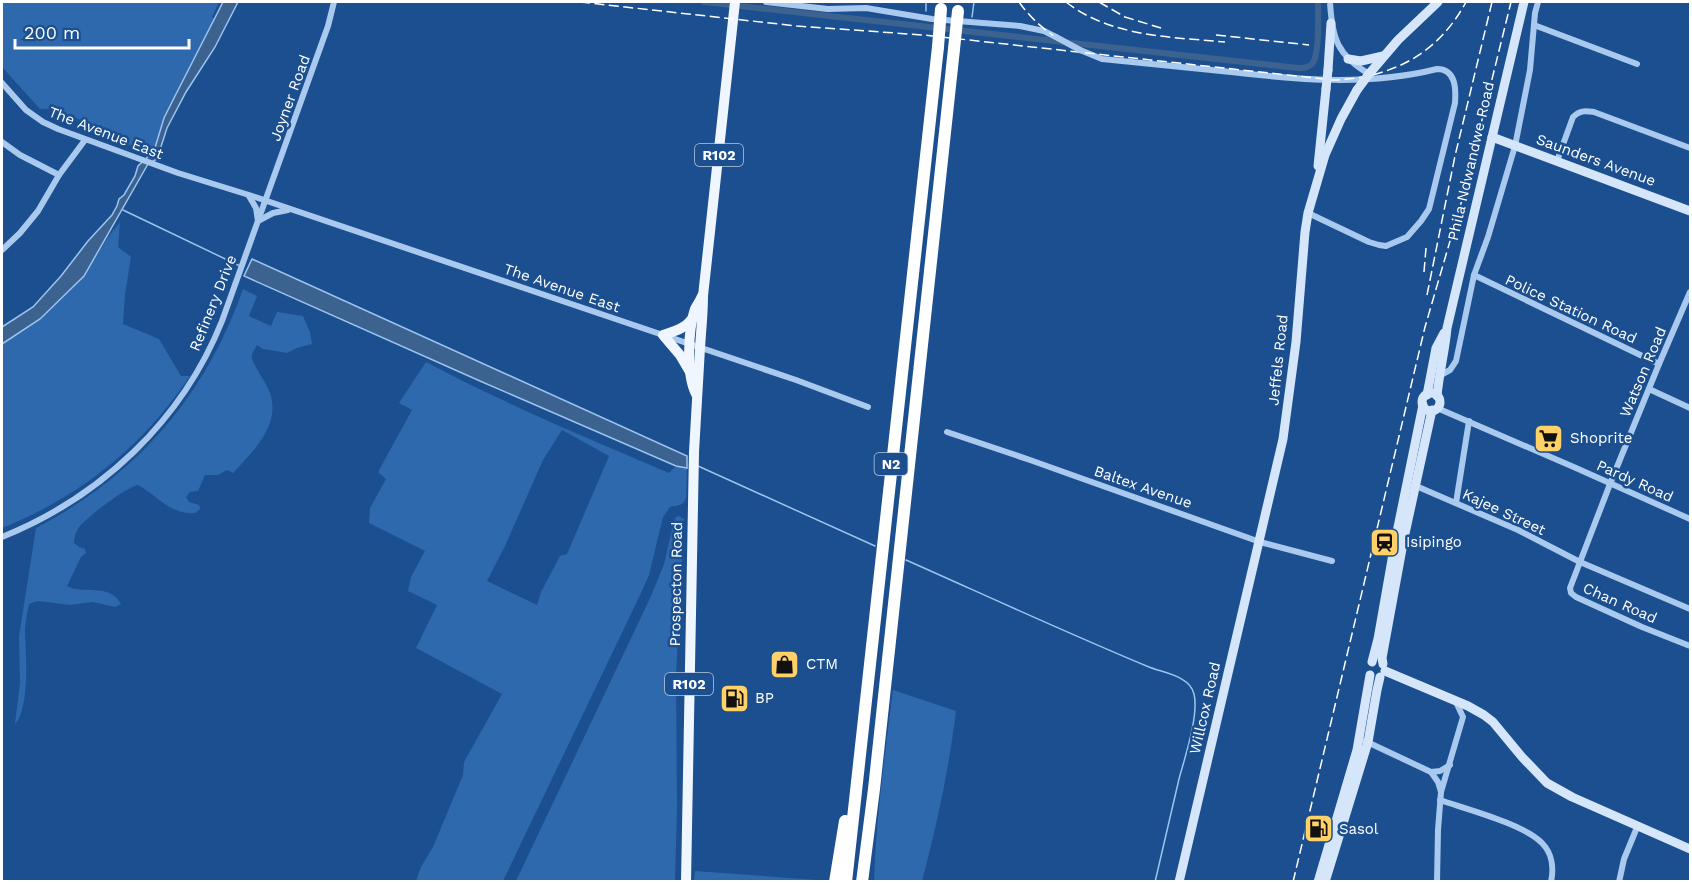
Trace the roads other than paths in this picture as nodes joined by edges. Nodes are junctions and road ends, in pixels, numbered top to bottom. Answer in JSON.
{"nodes":[{"id":1,"x":334,"y":2,"type":"edge"},
{"id":2,"x":766,"y":2,"type":"edge"},
{"id":3,"x":1330,"y":2,"type":"edge"},
{"id":4,"x":1438,"y":2,"type":"edge"},
{"id":5,"x":1524,"y":2,"type":"edge"},
{"id":6,"x":1538,"y":2,"type":"edge"},
{"id":7,"x":942,"y":5,"type":"edge"},
{"id":8,"x":959,"y":6,"type":"edge"},
{"id":9,"x":735,"y":7,"type":"edge"},
{"id":10,"x":1331,"y":23,"type":"junction"},
{"id":11,"x":1534,"y":25,"type":"junction"},
{"id":12,"x":1383,"y":56,"type":"junction"},
{"id":13,"x":1348,"y":59,"type":"junction"},
{"id":14,"x":1637,"y":64,"type":"dead end"},
{"id":15,"x":1371,"y":71,"type":"junction"},
{"id":16,"x":2,"y":83,"type":"edge"},
{"id":17,"x":1492,"y":137,"type":"junction"},
{"id":18,"x":85,"y":140,"type":"junction"},
{"id":19,"x":2,"y":142,"type":"edge"},
{"id":20,"x":1515,"y":146,"type":"junction"},
{"id":21,"x":1690,"y":148,"type":"edge"},
{"id":22,"x":1557,"y":161,"type":"junction"},
{"id":23,"x":59,"y":175,"type":"junction"},
{"id":24,"x":1317,"y":181,"type":"junction"},
{"id":25,"x":249,"y":195,"type":"junction"},
{"id":26,"x":265,"y":201,"type":"junction"},
{"id":27,"x":292,"y":210,"type":"junction"},
{"id":28,"x":1690,"y":211,"type":"edge"},
{"id":29,"x":1308,"y":213,"type":"junction"},
{"id":30,"x":258,"y":221,"type":"junction"},
{"id":31,"x":2,"y":250,"type":"edge"},
{"id":32,"x":1474,"y":275,"type":"junction"},
{"id":33,"x":1690,"y":292,"type":"edge"},
{"id":34,"x":703,"y":296,"type":"junction"},
{"id":35,"x":1683,"y":310,"type":"junction"},
{"id":36,"x":1690,"y":313,"type":"edge"},
{"id":37,"x":693,"y":319,"type":"junction"},
{"id":38,"x":1447,"y":328,"type":"junction"},
{"id":39,"x":663,"y":335,"type":"junction"},
{"id":40,"x":695,"y":346,"type":"junction"},
{"id":41,"x":1442,"y":363,"type":"junction"},
{"id":42,"x":1659,"y":363,"type":"junction"},
{"id":43,"x":1450,"y":370,"type":"junction"},
{"id":44,"x":691,"y":374,"type":"junction"},
{"id":45,"x":1439,"y":376,"type":"junction"},
{"id":46,"x":1649,"y":388,"type":"junction"},
{"id":47,"x":1427,"y":394,"type":"junction"},
{"id":48,"x":697,"y":396,"type":"junction"},
{"id":49,"x":1437,"y":396,"type":"junction"},
{"id":50,"x":1423,"y":405,"type":"junction"},
{"id":51,"x":868,"y":406,"type":"dead end"},
{"id":52,"x":1690,"y":408,"type":"edge"},
{"id":53,"x":1435,"y":409,"type":"junction"},
{"id":54,"x":1469,"y":421,"type":"junction"},
{"id":55,"x":947,"y":432,"type":"dead end"},
{"id":56,"x":1610,"y":483,"type":"junction"},
{"id":57,"x":1416,"y":486,"type":"junction"},
{"id":58,"x":1456,"y":503,"type":"junction"},
{"id":59,"x":1690,"y":519,"type":"edge"},
{"id":60,"x":2,"y":537,"type":"edge"},
{"id":61,"x":1260,"y":542,"type":"junction"},
{"id":62,"x":1332,"y":561,"type":"dead end"},
{"id":63,"x":1581,"y":562,"type":"junction"},
{"id":64,"x":1690,"y":609,"type":"edge"},
{"id":65,"x":1690,"y":646,"type":"edge"},
{"id":66,"x":1372,"y":663,"type":"junction"},
{"id":67,"x":1383,"y":671,"type":"junction"},
{"id":68,"x":1370,"y":675,"type":"junction"},
{"id":69,"x":1456,"y":702,"type":"junction"},
{"id":70,"x":1484,"y":715,"type":"junction"},
{"id":71,"x":1463,"y":717,"type":"junction"},
{"id":72,"x":1364,"y":741,"type":"junction"},
{"id":73,"x":1450,"y":765,"type":"junction"},
{"id":74,"x":1431,"y":772,"type":"junction"},
{"id":75,"x":858,"y":778,"type":"junction"},
{"id":76,"x":1441,"y":792,"type":"junction"},
{"id":77,"x":1440,"y":800,"type":"junction"},
{"id":78,"x":1638,"y":825,"type":"junction"},
{"id":79,"x":1690,"y":849,"type":"edge"},
{"id":80,"x":866,"y":852,"type":"junction"},
{"id":81,"x":1325,"y":880,"type":"edge"},
{"id":82,"x":686,"y":882,"type":"edge"},
{"id":83,"x":834,"y":882,"type":"edge"},
{"id":84,"x":846,"y":882,"type":"edge"},
{"id":85,"x":862,"y":882,"type":"edge"},
{"id":86,"x":867,"y":882,"type":"edge"},
{"id":87,"x":1179,"y":882,"type":"edge"},
{"id":88,"x":1437,"y":882,"type":"edge"},
{"id":89,"x":1551,"y":882,"type":"edge"},
{"id":90,"x":1619,"y":882,"type":"edge"}],
"edges":[{"from":1,"to":26,"type":"street","name":"Joyner Road"},
{"from":2,"to":29,"type":"street","bridge":true},
{"from":3,"to":10,"type":"street"},
{"from":4,"to":12,"type":"street"},
{"from":5,"to":17,"type":"street","name":"Phila Ndwandwe Road"},
{"from":6,"to":11,"type":"street"},
{"from":7,"to":75,"type":"highway","number":"N2","bridge":true},
{"from":8,"to":80,"type":"highway","number":"N2","bridge":true},
{"from":9,"to":34,"type":"main road","number":"R102"},
{"from":10,"to":13,"type":"street"},
{"from":10,"to":24,"type":"street","bridge":true},
{"from":11,"to":14,"type":"street"},
{"from":11,"to":20,"type":"street"},
{"from":12,"to":13,"type":"street"},
{"from":12,"to":15,"type":"street"},
{"from":13,"to":15,"type":"street"},
{"from":15,"to":24,"type":"street","bridge":true},
{"from":16,"to":18,"type":"street","name":"The Avenue East"},
{"from":17,"to":20,"type":"street","name":"Saunders Avenue"},
{"from":17,"to":38,"type":"street","name":"Phila Ndwandwe Road"},
{"from":18,"to":23,"type":"street"},
{"from":18,"to":25,"type":"street","name":"The Avenue East"},
{"from":19,"to":23,"type":"street"},
{"from":20,"to":22,"type":"street","name":"Saunders Avenue"},
{"from":20,"to":32,"type":"street"},
{"from":21,"to":22,"type":"street"},
{"from":22,"to":28,"type":"street","name":"Saunders Avenue"},
{"from":23,"to":31,"type":"street"},
{"from":24,"to":29,"type":"street","name":"Jeffels Road"},
{"from":25,"to":26,"type":"street","name":"The Avenue East"},
{"from":25,"to":30,"type":"street"},
{"from":26,"to":27,"type":"street","name":"The Avenue East"},
{"from":26,"to":30,"type":"street","name":"Refinery Drive"},
{"from":27,"to":30,"type":"street"},
{"from":27,"to":39,"type":"street","name":"The Avenue East"},
{"from":29,"to":61,"type":"street","name":"Jeffels Road"},
{"from":30,"to":60,"type":"street","name":"Refinery Drive"},
{"from":32,"to":42,"type":"street","name":"Police Station Road"},
{"from":32,"to":43,"type":"street"},
{"from":33,"to":35,"type":"street","name":"Watson Road"},
{"from":34,"to":37,"type":"main road","number":"R102"},
{"from":34,"to":40,"type":"main road","number":"R102"},
{"from":35,"to":36,"type":"street"},
{"from":35,"to":42,"type":"street","name":"Watson Road"},
{"from":37,"to":39,"type":"main road"},
{"from":37,"to":40,"type":"main road","number":"R102"},
{"from":38,"to":41,"type":"street","name":"Phila Ndwandwe Road"},
{"from":38,"to":47,"type":"street","name":"Phila Ndwandwe Road"},
{"from":39,"to":40,"type":"street","name":"The Avenue East"},
{"from":39,"to":44,"type":"main road"},
{"from":40,"to":44,"type":"main road","number":"R102"},
{"from":40,"to":48,"type":"main road","number":"R102"},
{"from":40,"to":51,"type":"street","name":"The Avenue East"},
{"from":41,"to":43,"type":"street"},
{"from":41,"to":45,"type":"street","name":"Phila Ndwandwe Road"},
{"from":42,"to":46,"type":"street","name":"Watson Road"},
{"from":43,"to":45,"type":"street"},
{"from":44,"to":48,"type":"main road","number":"R102"},
{"from":45,"to":49,"type":"street","name":"Phila Ndwandwe Road"},
{"from":46,"to":52,"type":"street"},
{"from":46,"to":56,"type":"street","name":"Watson Road"},
{"from":47,"to":49,"type":"street"},
{"from":47,"to":50,"type":"street"},
{"from":48,"to":82,"type":"main road","name":"Prospecton Road","number":"R102"},
{"from":49,"to":53,"type":"street"},
{"from":50,"to":53,"type":"street"},
{"from":50,"to":66,"type":"street"},
{"from":53,"to":54,"type":"street","name":"Pardy Road"},
{"from":53,"to":57,"type":"street"},
{"from":54,"to":56,"type":"street","name":"Pardy Road"},
{"from":54,"to":58,"type":"street"},
{"from":55,"to":61,"type":"street","name":"Baltex Avenue"},
{"from":56,"to":59,"type":"street","name":"Pardy Road"},
{"from":56,"to":63,"type":"street","name":"Watson Road"},
{"from":57,"to":58,"type":"street","name":"Kajee Street"},
{"from":57,"to":67,"type":"street"},
{"from":58,"to":63,"type":"street","name":"Kajee Street"},
{"from":61,"to":62,"type":"street","name":"Baltex Avenue"},
{"from":61,"to":87,"type":"street","name":"Willcox Road"},
{"from":63,"to":64,"type":"street","name":"Kajee Street"},
{"from":63,"to":65,"type":"street","name":"Chan Road"},
{"from":66,"to":67,"type":"street"},
{"from":66,"to":68,"type":"street"},
{"from":67,"to":68,"type":"street"},
{"from":67,"to":69,"type":"street"},
{"from":67,"to":72,"type":"street"},
{"from":68,"to":72,"type":"street"},
{"from":69,"to":70,"type":"street"},
{"from":69,"to":71,"type":"street"},
{"from":70,"to":71,"type":"street"},
{"from":70,"to":78,"type":"street"},
{"from":71,"to":73,"type":"street"},
{"from":72,"to":74,"type":"street"},
{"from":72,"to":81,"type":"street"},
{"from":73,"to":74,"type":"street"},
{"from":73,"to":76,"type":"street"},
{"from":74,"to":76,"type":"street"},
{"from":75,"to":83,"type":"highway"},
{"from":75,"to":84,"type":"highway","number":"N2"},
{"from":76,"to":77,"type":"street"},
{"from":77,"to":88,"type":"street"},
{"from":77,"to":89,"type":"street"},
{"from":78,"to":79,"type":"street"},
{"from":78,"to":90,"type":"street"},
{"from":80,"to":85,"type":"highway","number":"N2"},
{"from":80,"to":86,"type":"highway"}]}
